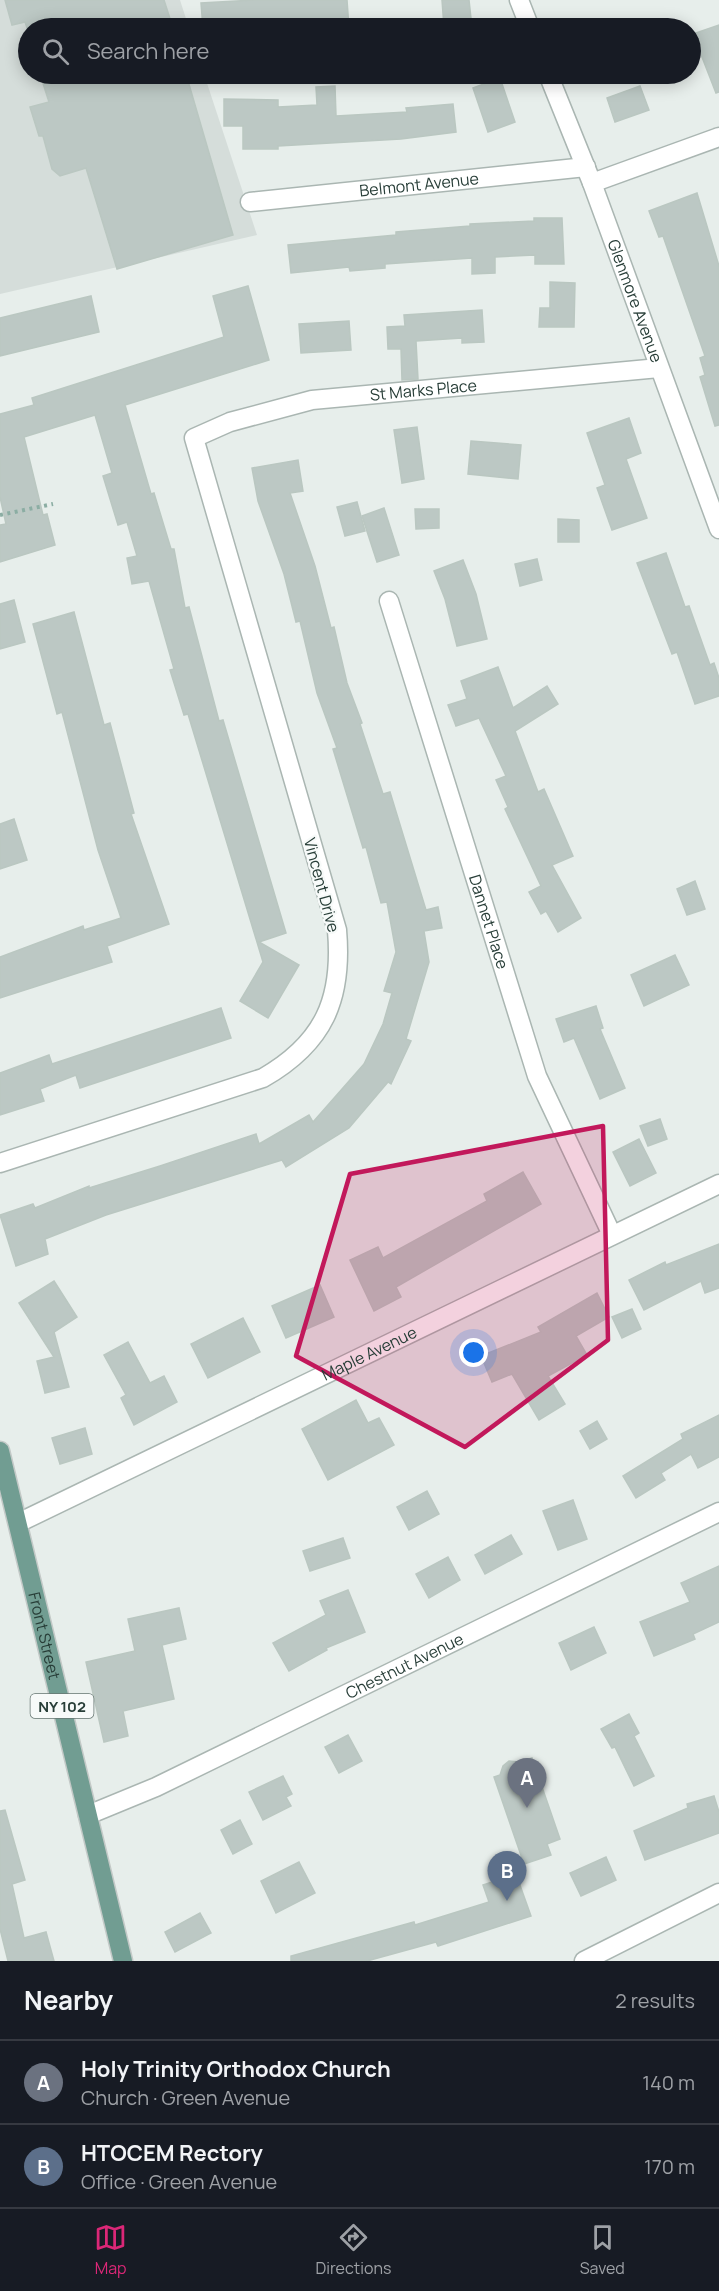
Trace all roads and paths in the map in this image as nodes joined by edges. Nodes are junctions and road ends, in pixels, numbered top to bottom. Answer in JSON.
{"nodes":[{"id":1,"x":519,"y":0,"type":"edge"},
{"id":2,"x":526,"y":18,"type":"edge"},
{"id":3,"x":552,"y":84,"type":"edge"},
{"id":4,"x":719,"y":137,"type":"edge"},
{"id":5,"x":589,"y":175,"type":"junction"},
{"id":6,"x":250,"y":202,"type":"dead end"},
{"id":7,"x":659,"y":368,"type":"junction"},
{"id":8,"x":194,"y":438,"type":"joint"},
{"id":9,"x":52,"y":504,"type":"dead end"},
{"id":10,"x":0,"y":515,"type":"edge"},
{"id":11,"x":719,"y":530,"type":"edge"},
{"id":12,"x":389,"y":601,"type":"dead end"},
{"id":13,"x":0,"y":1163,"type":"edge"},
{"id":14,"x":719,"y":1184,"type":"edge"},
{"id":15,"x":612,"y":1235,"type":"junction"},
{"id":16,"x":0,"y":1450,"type":"edge"},
{"id":17,"x":719,"y":1512,"type":"edge"},
{"id":18,"x":18,"y":1523,"type":"junction"},
{"id":19,"x":88,"y":1815,"type":"junction"},
{"id":20,"x":719,"y":1893,"type":"edge"},
{"id":21,"x":123,"y":1961,"type":"edge"},
{"id":22,"x":585,"y":1961,"type":"edge"}],
"edges":[{"from":1,"to":2,"type":"street"},
{"from":3,"to":5,"type":"street","name":"Glenmore Avenue"},
{"from":4,"to":5,"type":"street","name":"Belmont Avenue"},
{"from":5,"to":6,"type":"street","name":"Belmont Avenue"},
{"from":5,"to":7,"type":"street","name":"Glenmore Avenue"},
{"from":7,"to":8,"type":"street","name":"St Marks Place"},
{"from":7,"to":11,"type":"street","name":"Glenmore Avenue"},
{"from":8,"to":13,"type":"street","name":"Vincent Drive"},
{"from":9,"to":10,"type":"path"},
{"from":12,"to":15,"type":"street","name":"Dannet Place"},
{"from":14,"to":15,"type":"street","name":"Maple Avenue"},
{"from":15,"to":18,"type":"street","name":"Maple Avenue"},
{"from":16,"to":18,"type":"main road","name":"Front Street","number":"NY 102"},
{"from":17,"to":19,"type":"street","name":"Chestnut Avenue"},
{"from":18,"to":19,"type":"main road","name":"Front Street","number":"NY 102"},
{"from":19,"to":21,"type":"main road","name":"Front Street","number":"NY 102"},
{"from":20,"to":22,"type":"street"}]}
